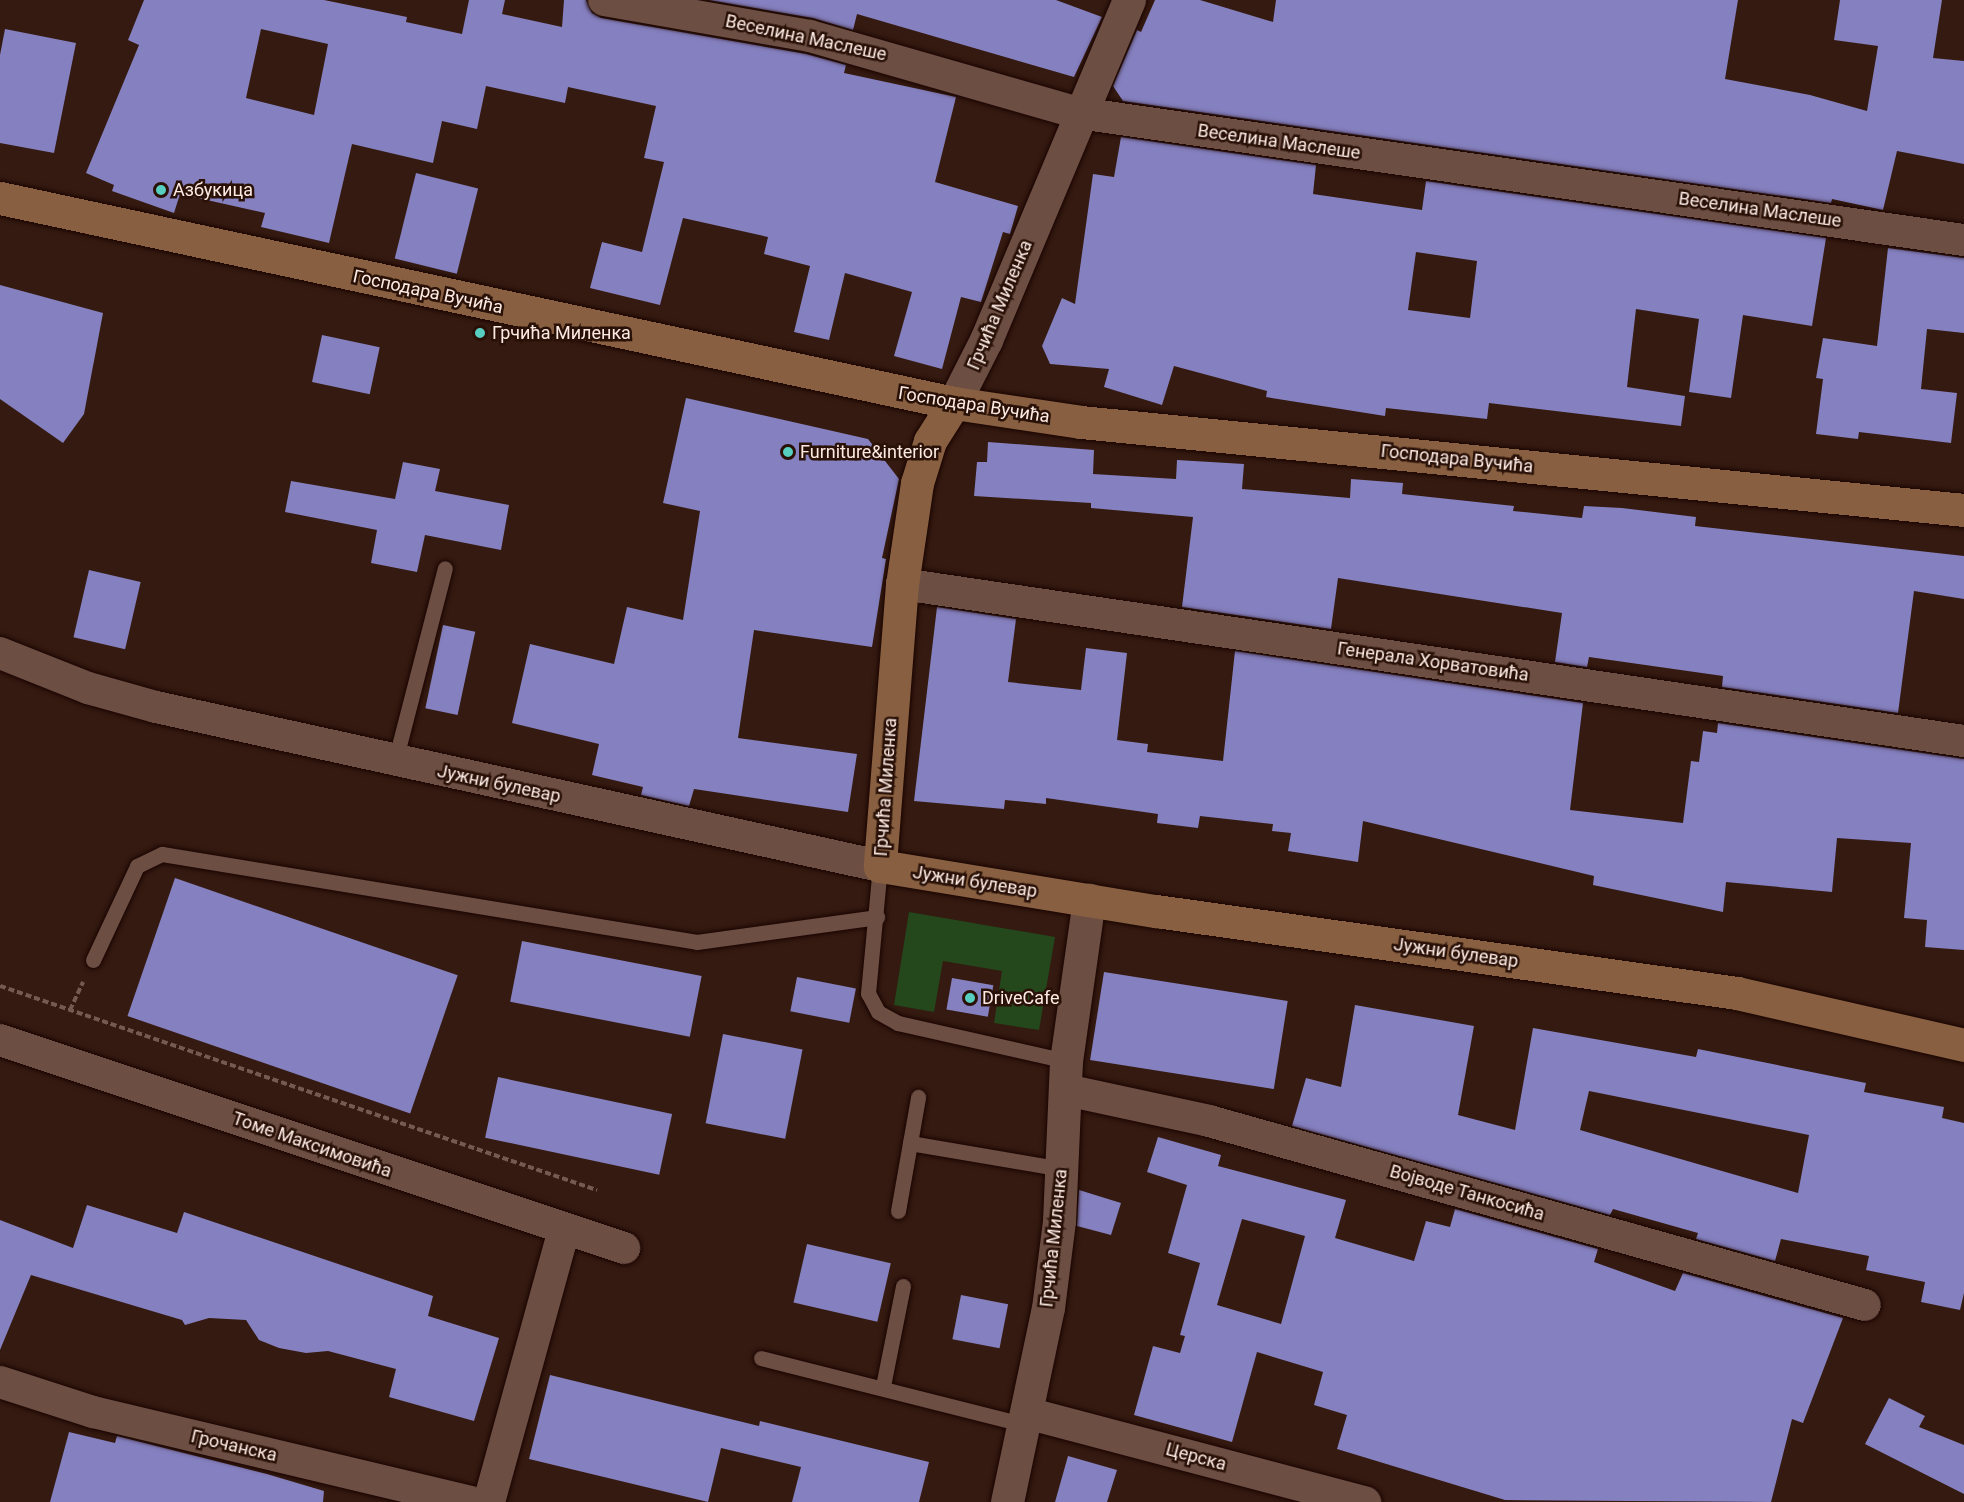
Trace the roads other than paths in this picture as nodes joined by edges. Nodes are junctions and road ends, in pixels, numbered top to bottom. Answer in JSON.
{"nodes":[{"id":1,"x":604,"y":0,"type":"edge"},
{"id":2,"x":1129,"y":0,"type":"edge"},
{"id":3,"x":1079,"y":113,"type":"junction"},
{"id":4,"x":0,"y":198,"type":"edge"},
{"id":5,"x":1964,"y":240,"type":"edge"},
{"id":6,"x":954,"y":403,"type":"junction"},
{"id":7,"x":1964,"y":510,"type":"edge"},
{"id":8,"x":446,"y":568,"type":"dead end"},
{"id":9,"x":902,"y":584,"type":"junction"},
{"id":10,"x":0,"y":653,"type":"edge"},
{"id":11,"x":1964,"y":741,"type":"edge"},
{"id":12,"x":395,"y":761,"type":"junction"},
{"id":13,"x":880,"y":866,"type":"junction"},
{"id":14,"x":1089,"y":900,"type":"junction"},
{"id":15,"x":877,"y":917,"type":"junction"},
{"id":16,"x":93,"y":960,"type":"dead end"},
{"id":17,"x":0,"y":1040,"type":"edge"},
{"id":18,"x":1964,"y":1045,"type":"edge"},
{"id":19,"x":1066,"y":1076,"type":"junction"},
{"id":20,"x":918,"y":1097,"type":"dead end"},
{"id":21,"x":910,"y":1143,"type":"junction"},
{"id":22,"x":1062,"y":1169,"type":"junction"},
{"id":23,"x":898,"y":1210,"type":"dead end"},
{"id":24,"x":564,"y":1230,"type":"junction"},
{"id":25,"x":624,"y":1248,"type":"dead end"},
{"id":26,"x":903,"y":1286,"type":"dead end"},
{"id":27,"x":1865,"y":1305,"type":"dead end"},
{"id":28,"x":761,"y":1358,"type":"dead end"},
{"id":29,"x":0,"y":1382,"type":"edge"},
{"id":30,"x":883,"y":1386,"type":"junction"},
{"id":31,"x":1026,"y":1419,"type":"junction"},
{"id":32,"x":470,"y":1502,"type":"edge"},
{"id":33,"x":489,"y":1502,"type":"edge"},
{"id":34,"x":1007,"y":1502,"type":"edge"},
{"id":35,"x":1365,"y":1502,"type":"edge"}],
"edges":[{"from":1,"to":3,"type":"street","name":"Веселина Маслеше"},
{"from":2,"to":3,"type":"street","name":"Грчића Миленка"},
{"from":3,"to":5,"type":"street","name":"Веселина Маслеше"},
{"from":3,"to":6,"type":"street","name":"Грчића Миленка"},
{"from":4,"to":6,"type":"main road","name":"Господара Вучића"},
{"from":6,"to":7,"type":"main road","name":"Господара Вучића"},
{"from":6,"to":9,"type":"main road","name":"Грчића Миленка"},
{"from":8,"to":12,"type":"lane"},
{"from":9,"to":11,"type":"street","name":"Генерала Хорватовића"},
{"from":9,"to":13,"type":"main road","name":"Грчића Миленка"},
{"from":10,"to":12,"type":"street","name":"Јужни булевар"},
{"from":12,"to":13,"type":"street","name":"Јужни булевар"},
{"from":13,"to":14,"type":"main road","name":"Јужни булевар"},
{"from":13,"to":15,"type":"lane"},
{"from":14,"to":18,"type":"main road","name":"Јужни булевар"},
{"from":14,"to":19,"type":"street","name":"Грчића Миленка"},
{"from":15,"to":16,"type":"lane"},
{"from":15,"to":19,"type":"lane"},
{"from":17,"to":24,"type":"street","name":"Томе Максимовића"},
{"from":19,"to":22,"type":"street","name":"Грчића Миленка"},
{"from":19,"to":27,"type":"street","name":"Војводе Танкосића"},
{"from":20,"to":21,"type":"lane"},
{"from":21,"to":22,"type":"lane"},
{"from":21,"to":23,"type":"lane"},
{"from":22,"to":31,"type":"street","name":"Грчића Миленка"},
{"from":24,"to":25,"type":"street","name":"Томе Максимовића"},
{"from":24,"to":33,"type":"street"},
{"from":26,"to":30,"type":"lane"},
{"from":28,"to":30,"type":"lane"},
{"from":29,"to":32,"type":"street","name":"Грочанска"},
{"from":30,"to":31,"type":"lane"},
{"from":31,"to":34,"type":"street","name":"Грчића Миленка"},
{"from":31,"to":35,"type":"street","name":"Церска"}]}
